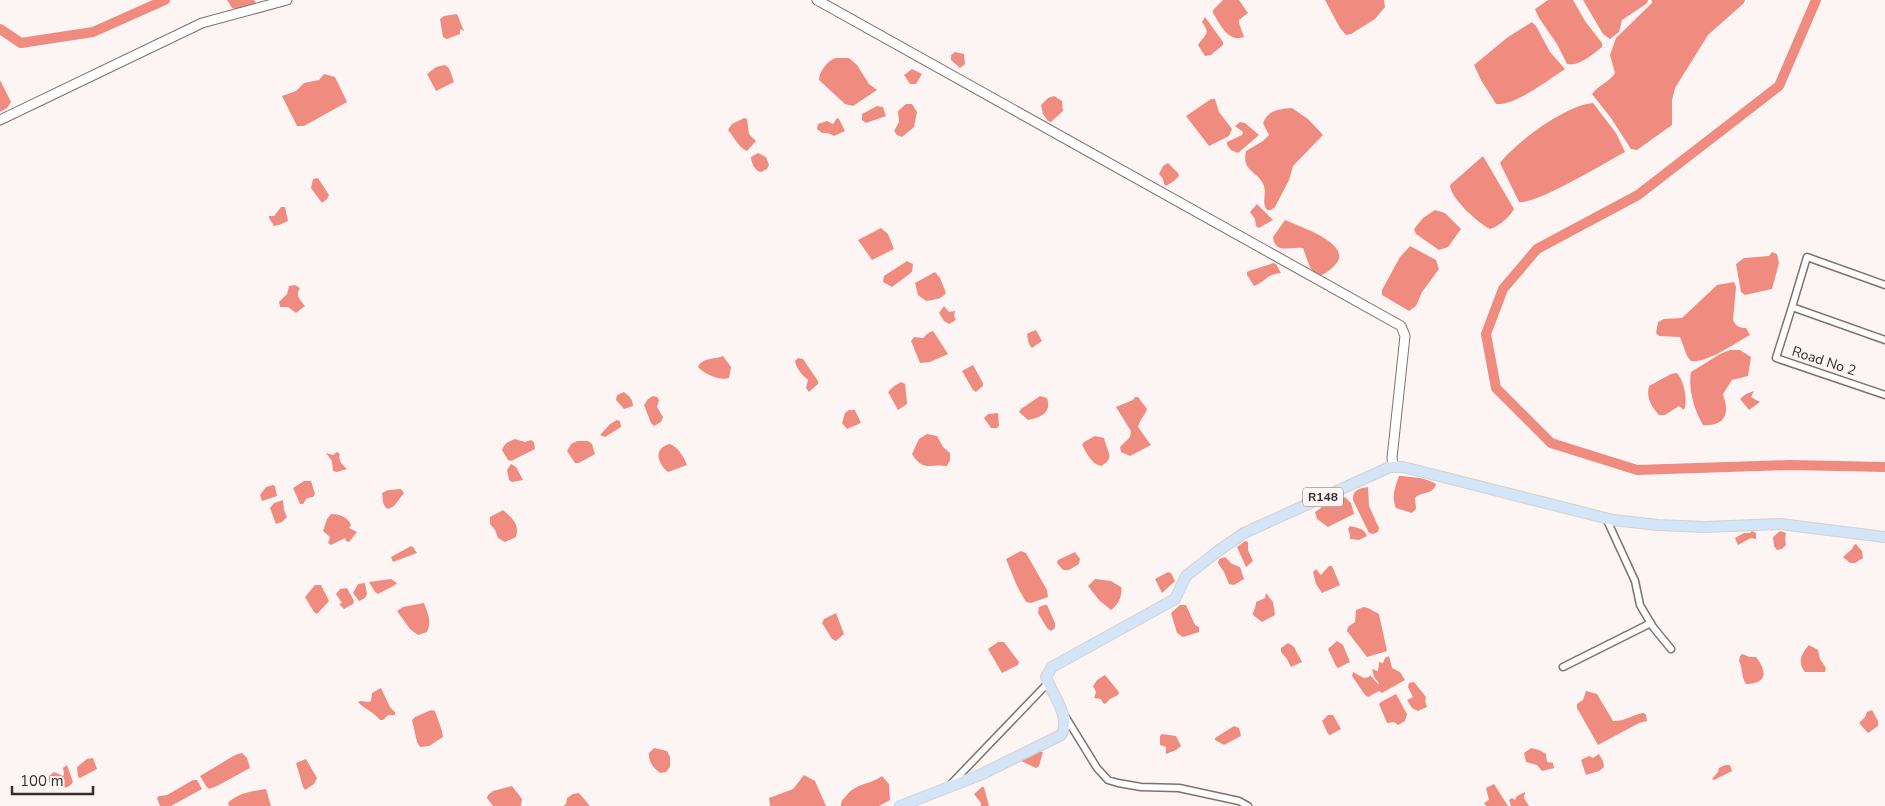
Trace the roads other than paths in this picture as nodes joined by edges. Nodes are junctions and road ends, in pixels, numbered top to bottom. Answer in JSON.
{"nodes":[{"id":1,"x":287,"y":0,"type":"edge"},
{"id":2,"x":817,"y":0,"type":"edge"},
{"id":3,"x":0,"y":120,"type":"edge"},
{"id":4,"x":1885,"y":284,"type":"edge"},
{"id":5,"x":1792,"y":307,"type":"junction"},
{"id":6,"x":1885,"y":340,"type":"edge"},
{"id":7,"x":1885,"y":395,"type":"edge"},
{"id":8,"x":1393,"y":467,"type":"junction"},
{"id":9,"x":1606,"y":518,"type":"junction"},
{"id":10,"x":1885,"y":537,"type":"edge"},
{"id":11,"x":1651,"y":623,"type":"junction"},
{"id":12,"x":1672,"y":649,"type":"dead end"},
{"id":13,"x":1563,"y":667,"type":"dead end"},
{"id":14,"x":1048,"y":684,"type":"junction"},
{"id":15,"x":1064,"y":715,"type":"junction"},
{"id":16,"x":948,"y":787,"type":"junction"},
{"id":17,"x":900,"y":806,"type":"edge"},
{"id":18,"x":1248,"y":806,"type":"edge"}],
"edges":[{"from":1,"to":3,"type":"main road"},
{"from":2,"to":8,"type":"main road"},
{"from":4,"to":5,"type":"street"},
{"from":5,"to":6,"type":"street"},
{"from":5,"to":7,"type":"street","name":"Road No 2"},
{"from":8,"to":9,"type":"main road"},
{"from":8,"to":14,"type":"main road","number":"R148"},
{"from":9,"to":10,"type":"main road"},
{"from":9,"to":11,"type":"street"},
{"from":11,"to":12,"type":"street"},
{"from":11,"to":13,"type":"street"},
{"from":14,"to":15,"type":"main road"},
{"from":14,"to":16,"type":"street"},
{"from":15,"to":16,"type":"main road"},
{"from":15,"to":18,"type":"street"},
{"from":16,"to":17,"type":"main road"}]}
